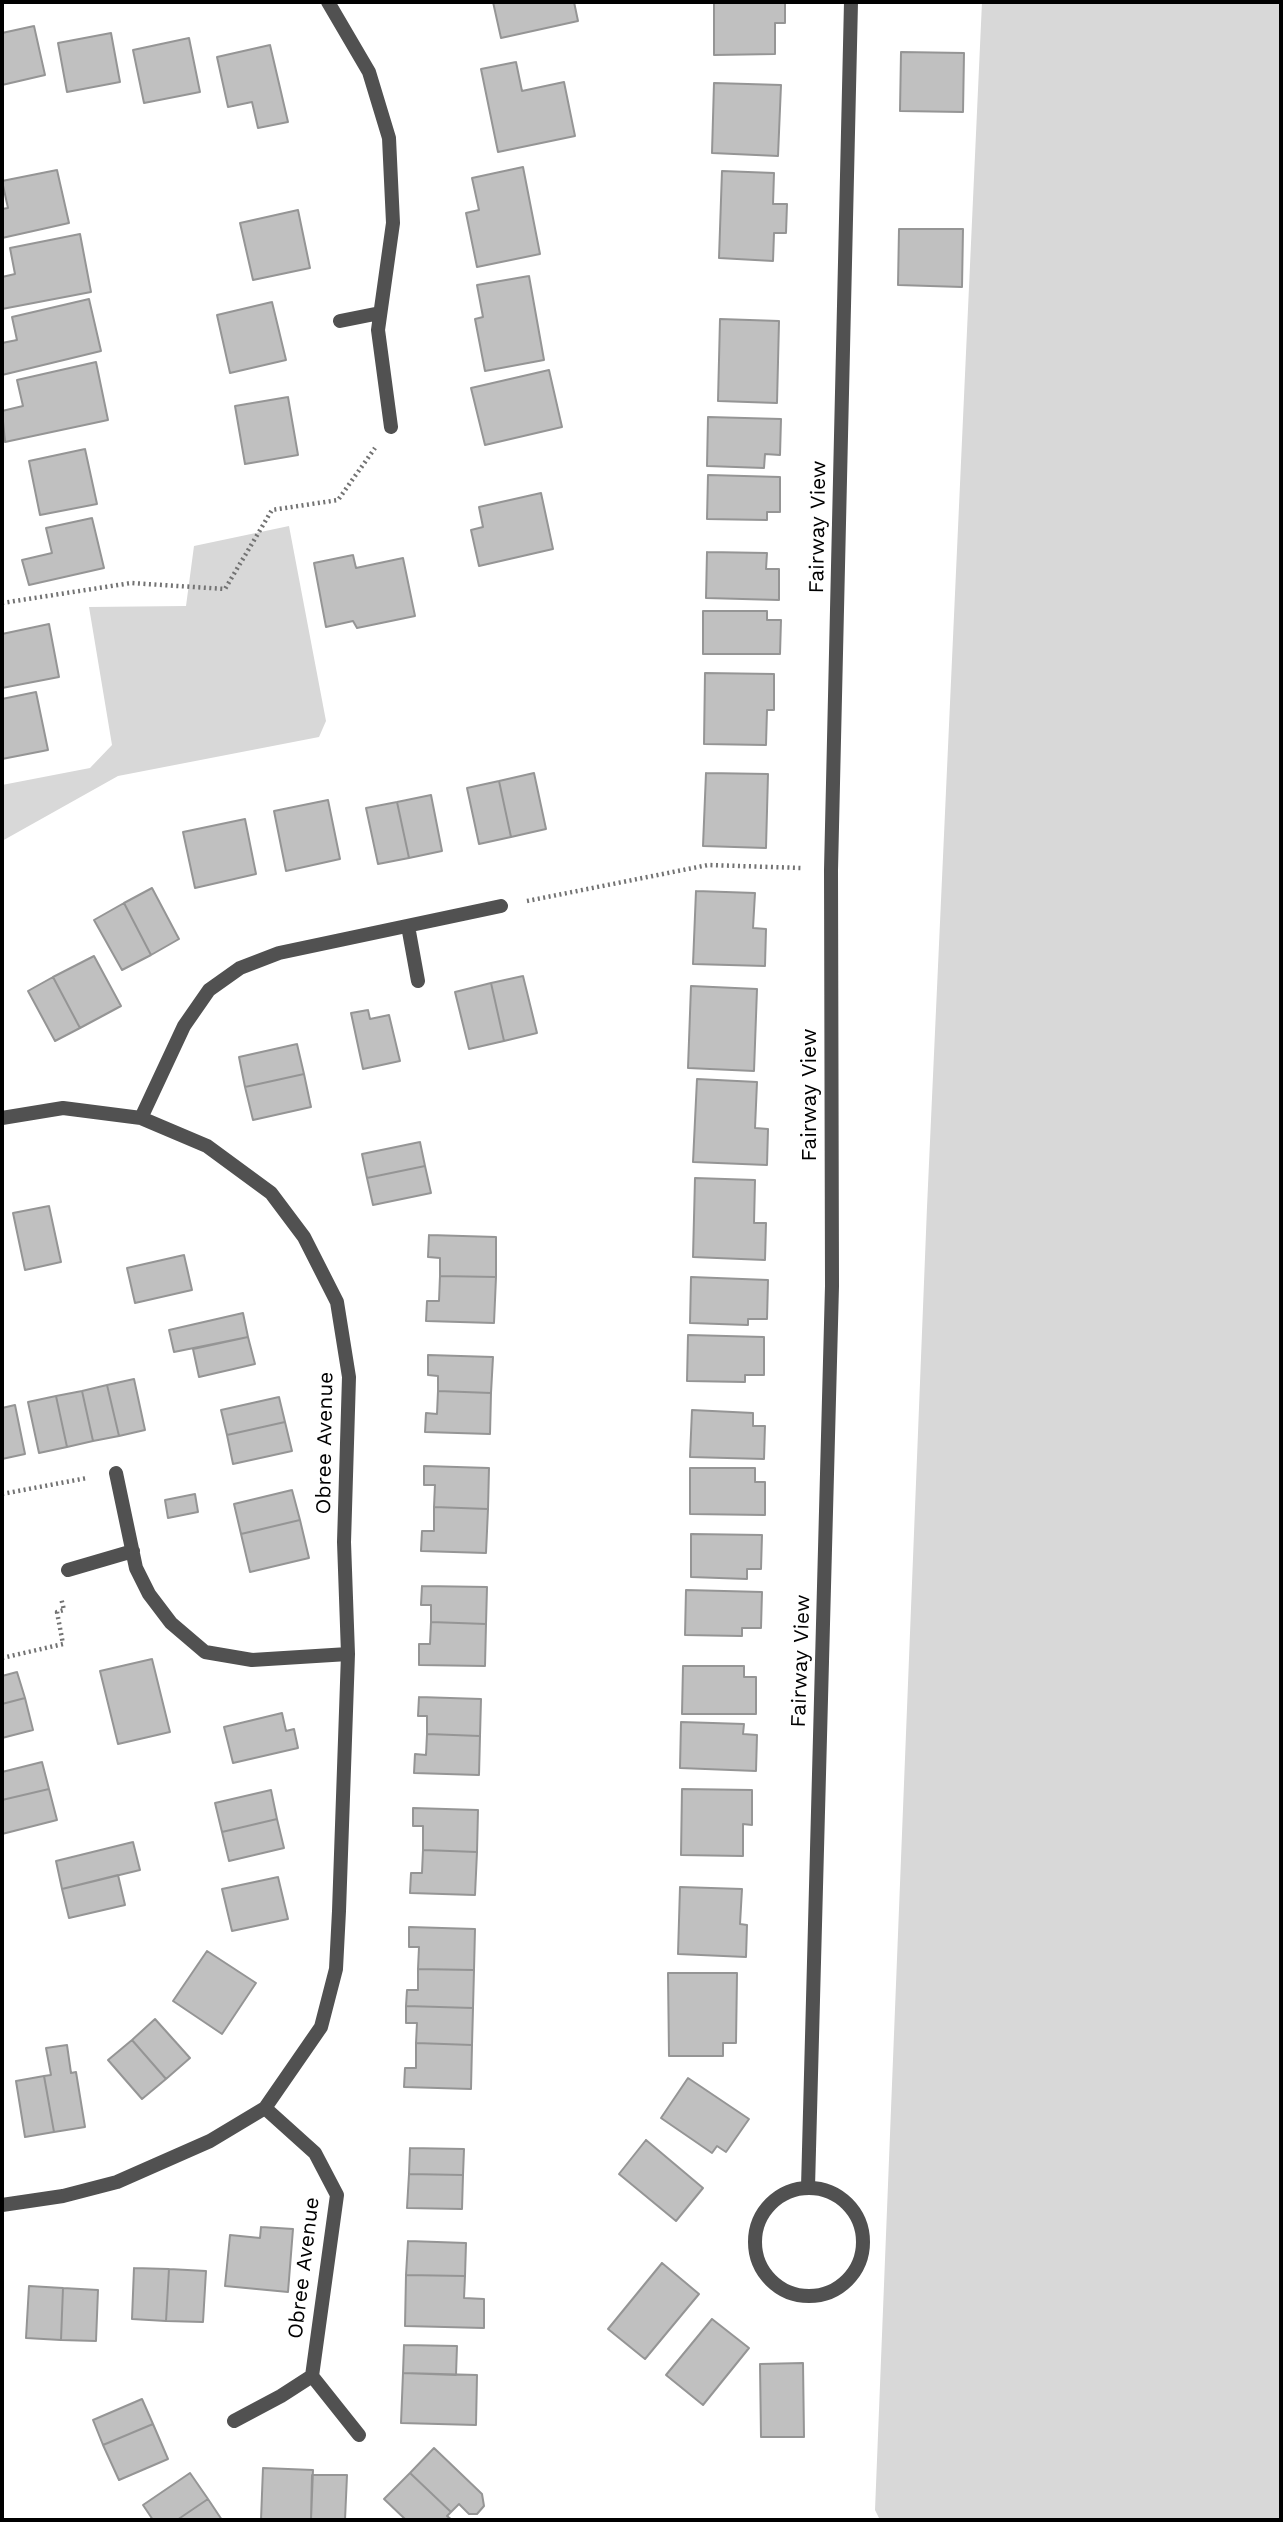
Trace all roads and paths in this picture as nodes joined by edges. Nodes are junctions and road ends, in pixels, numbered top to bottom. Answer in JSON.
{"nodes":[{"id":1,"x":328,"y":2,"type":"edge"},
{"id":2,"x":852,"y":2,"type":"edge"},
{"id":3,"x":380,"y":313,"type":"junction"},
{"id":4,"x":340,"y":321,"type":"dead end"},
{"id":5,"x":391,"y":427,"type":"joint"},
{"id":6,"x":2,"y":603,"type":"edge"},
{"id":7,"x":831,"y":870,"type":"junction"},
{"id":8,"x":501,"y":906,"type":"joint"},
{"id":9,"x":408,"y":926,"type":"junction"},
{"id":10,"x":418,"y":981,"type":"dead end"},
{"id":11,"x":2,"y":1118,"type":"edge"},
{"id":12,"x":141,"y":1118,"type":"junction"},
{"id":13,"x":116,"y":1473,"type":"joint"},
{"id":14,"x":2,"y":1494,"type":"edge"},
{"id":15,"x":133,"y":1551,"type":"junction"},
{"id":16,"x":68,"y":1570,"type":"joint"},
{"id":17,"x":348,"y":1654,"type":"junction"},
{"id":18,"x":2,"y":1658,"type":"edge"},
{"id":19,"x":265,"y":2108,"type":"junction"},
{"id":20,"x":808,"y":2188,"type":"junction"},
{"id":21,"x":2,"y":2205,"type":"edge"},
{"id":22,"x":312,"y":2376,"type":"junction"},
{"id":23,"x":234,"y":2421,"type":"dead end"},
{"id":24,"x":359,"y":2435,"type":"dead end"}],
"edges":[{"from":1,"to":3,"type":"street"},
{"from":2,"to":7,"type":"street","name":"Fairway View"},
{"from":3,"to":4,"type":"street"},
{"from":3,"to":5,"type":"street"},
{"from":5,"to":6,"type":"path"},
{"from":7,"to":8,"type":"path"},
{"from":7,"to":20,"type":"street","name":"Fairway View"},
{"from":8,"to":9,"type":"street"},
{"from":9,"to":10,"type":"street"},
{"from":9,"to":12,"type":"street"},
{"from":11,"to":12,"type":"street","name":"Obree Avenue"},
{"from":12,"to":17,"type":"street","name":"Obree Avenue"},
{"from":13,"to":14,"type":"path"},
{"from":13,"to":15,"type":"street"},
{"from":15,"to":16,"type":"street"},
{"from":15,"to":17,"type":"street"},
{"from":16,"to":18,"type":"path"},
{"from":17,"to":19,"type":"street","name":"Obree Avenue"},
{"from":19,"to":21,"type":"street","name":"Obree Avenue"},
{"from":19,"to":22,"type":"street","name":"Obree Avenue"},
{"from":20,"to":20,"type":"street"},
{"from":22,"to":23,"type":"street"},
{"from":22,"to":24,"type":"street"}]}
